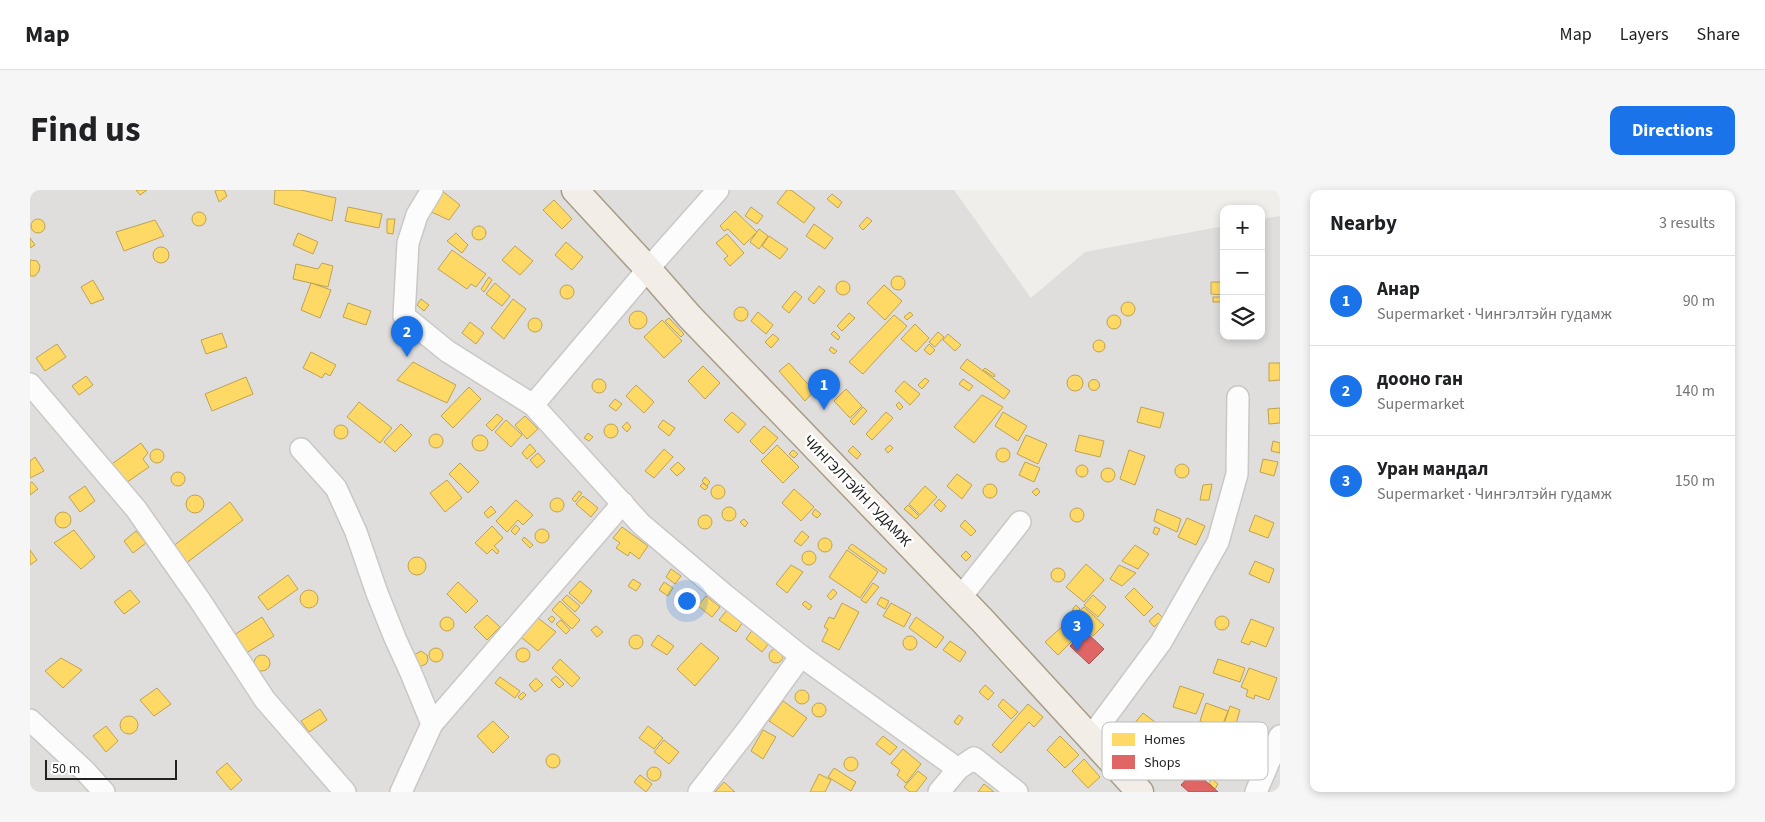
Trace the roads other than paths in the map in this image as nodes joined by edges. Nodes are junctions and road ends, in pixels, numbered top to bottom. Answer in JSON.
{"nodes":[{"id":1,"x":432,"y":190,"type":"edge"},
{"id":2,"x":574,"y":190,"type":"edge"},
{"id":3,"x":718,"y":190,"type":"edge"},
{"id":4,"x":648,"y":268,"type":"junction"},
{"id":5,"x":30,"y":384,"type":"edge"},
{"id":6,"x":1238,"y":396,"type":"dead end"},
{"id":7,"x":533,"y":405,"type":"junction"},
{"id":8,"x":301,"y":449,"type":"dead end"},
{"id":9,"x":623,"y":503,"type":"junction"},
{"id":10,"x":1020,"y":522,"type":"dead end"},
{"id":11,"x":960,"y":598,"type":"junction"},
{"id":12,"x":801,"y":656,"type":"junction"},
{"id":13,"x":30,"y":720,"type":"edge"},
{"id":14,"x":432,"y":724,"type":"junction"},
{"id":15,"x":1280,"y":736,"type":"edge"},
{"id":16,"x":1090,"y":738,"type":"junction"},
{"id":17,"x":1102,"y":751,"type":"edge"},
{"id":18,"x":1268,"y":764,"type":"edge"},
{"id":19,"x":958,"y":769,"type":"junction"},
{"id":20,"x":1129,"y":780,"type":"edge"},
{"id":21,"x":1261,"y":780,"type":"edge"},
{"id":22,"x":104,"y":792,"type":"edge"},
{"id":23,"x":345,"y":792,"type":"edge"},
{"id":24,"x":400,"y":792,"type":"edge"},
{"id":25,"x":699,"y":792,"type":"edge"},
{"id":26,"x":939,"y":792,"type":"edge"},
{"id":27,"x":1017,"y":792,"type":"edge"},
{"id":28,"x":1140,"y":792,"type":"edge"},
{"id":29,"x":1256,"y":792,"type":"edge"}],
"edges":[{"from":1,"to":7,"type":"street"},
{"from":2,"to":4,"type":"main road","name":"ЧИНГЭЛТЭЙН ГУДАМЖ"},
{"from":3,"to":4,"type":"street"},
{"from":4,"to":7,"type":"street"},
{"from":4,"to":11,"type":"main road","name":"ЧИНГЭЛТЭЙН ГУДАМЖ"},
{"from":5,"to":23,"type":"street"},
{"from":6,"to":16,"type":"street"},
{"from":7,"to":9,"type":"street"},
{"from":8,"to":14,"type":"street"},
{"from":9,"to":12,"type":"street"},
{"from":9,"to":14,"type":"street"},
{"from":10,"to":11,"type":"street"},
{"from":11,"to":16,"type":"main road","name":"ЧИНГЭЛТЭЙН ГУДАМЖ"},
{"from":12,"to":19,"type":"street"},
{"from":12,"to":25,"type":"street"},
{"from":13,"to":22,"type":"street"},
{"from":14,"to":24,"type":"street"},
{"from":15,"to":18,"type":"street"},
{"from":16,"to":17,"type":"main road","name":"ЧИНГЭЛТЭЙН ГУДАМЖ"},
{"from":19,"to":26,"type":"street"},
{"from":19,"to":27,"type":"street"},
{"from":20,"to":28,"type":"main road","name":"ЧИНГЭЛТЭЙН ГУДАМЖ"},
{"from":21,"to":29,"type":"street"}]}
